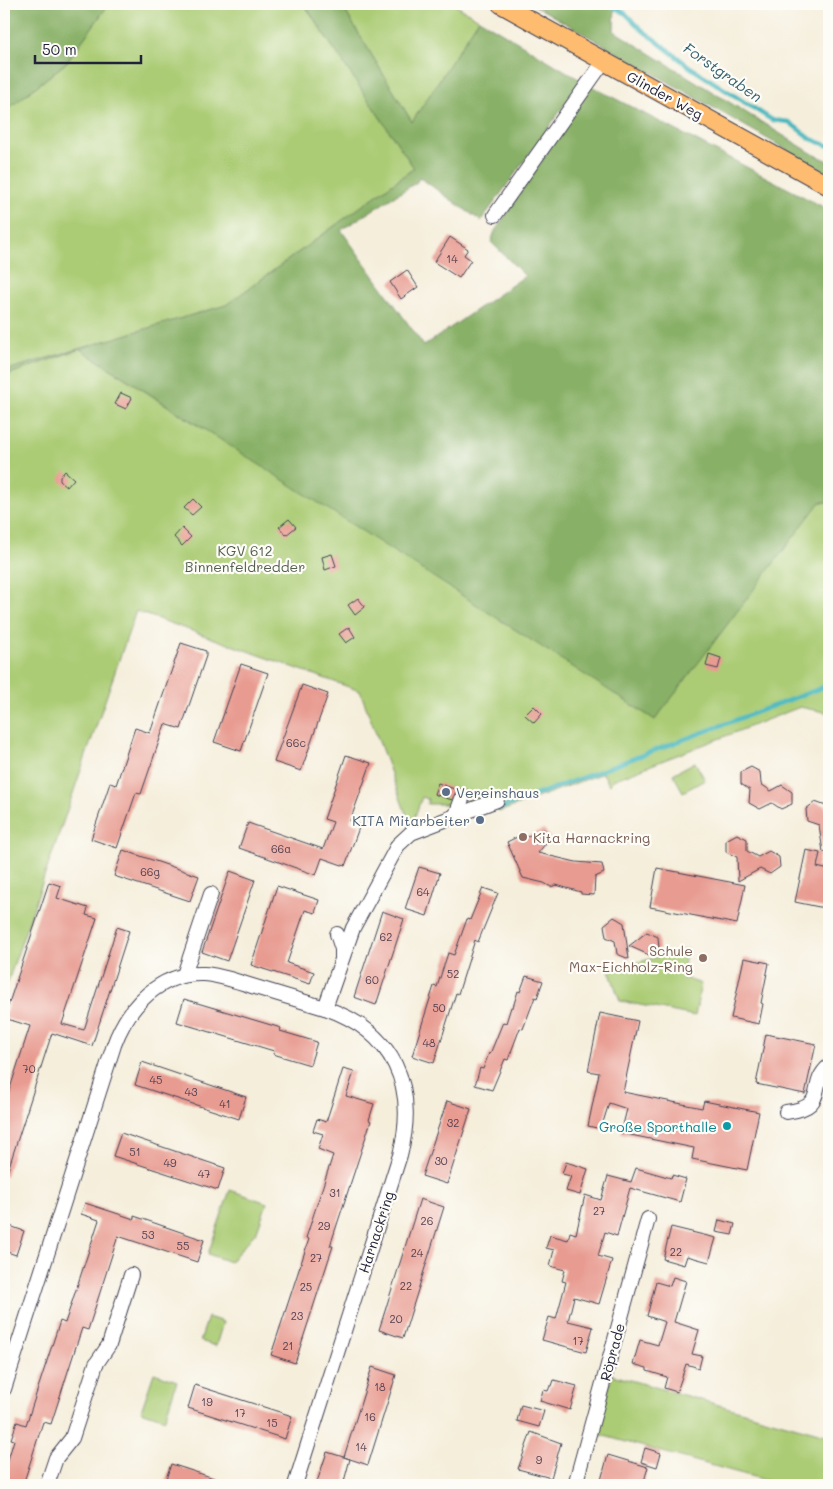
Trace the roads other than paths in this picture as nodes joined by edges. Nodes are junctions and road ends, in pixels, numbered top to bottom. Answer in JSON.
{"nodes":[{"id":1,"x":501,"y":4,"type":"edge"},
{"id":2,"x":604,"y":61,"type":"junction"},
{"id":3,"x":829,"y":186,"type":"edge"},
{"id":4,"x":496,"y":215,"type":"dead end"},
{"id":5,"x":463,"y":796,"type":"dead end"},
{"id":6,"x":492,"y":804,"type":"dead end"},
{"id":7,"x":455,"y":818,"type":"junction"},
{"id":8,"x":211,"y":894,"type":"dead end"},
{"id":9,"x":337,"y":934,"type":"dead end"},
{"id":10,"x":341,"y":962,"type":"junction"},
{"id":11,"x":184,"y":975,"type":"junction"},
{"id":12,"x":325,"y":1008,"type":"junction"},
{"id":13,"x":829,"y":1066,"type":"edge"},
{"id":14,"x":786,"y":1112,"type":"dead end"},
{"id":15,"x":648,"y":1219,"type":"dead end"},
{"id":16,"x":131,"y":1275,"type":"dead end"},
{"id":17,"x":4,"y":1389,"type":"edge"},
{"id":18,"x":47,"y":1485,"type":"edge"},
{"id":19,"x":294,"y":1485,"type":"edge"},
{"id":20,"x":575,"y":1485,"type":"edge"}],
"edges":[{"from":1,"to":2,"type":"main road","name":"Glinder Weg"},
{"from":2,"to":3,"type":"main road","name":"Glinder Weg"},
{"from":2,"to":4,"type":"street"},
{"from":5,"to":7,"type":"street"},
{"from":6,"to":7,"type":"street"},
{"from":7,"to":10,"type":"street"},
{"from":8,"to":11,"type":"street"},
{"from":9,"to":10,"type":"street"},
{"from":10,"to":12,"type":"street"},
{"from":11,"to":12,"type":"street","name":"Harnackring"},
{"from":11,"to":17,"type":"street","name":"Harnackring"},
{"from":12,"to":19,"type":"street","name":"Harnackring"},
{"from":13,"to":14,"type":"street"},
{"from":15,"to":20,"type":"street","name":"Röprade"},
{"from":16,"to":18,"type":"street"}]}
